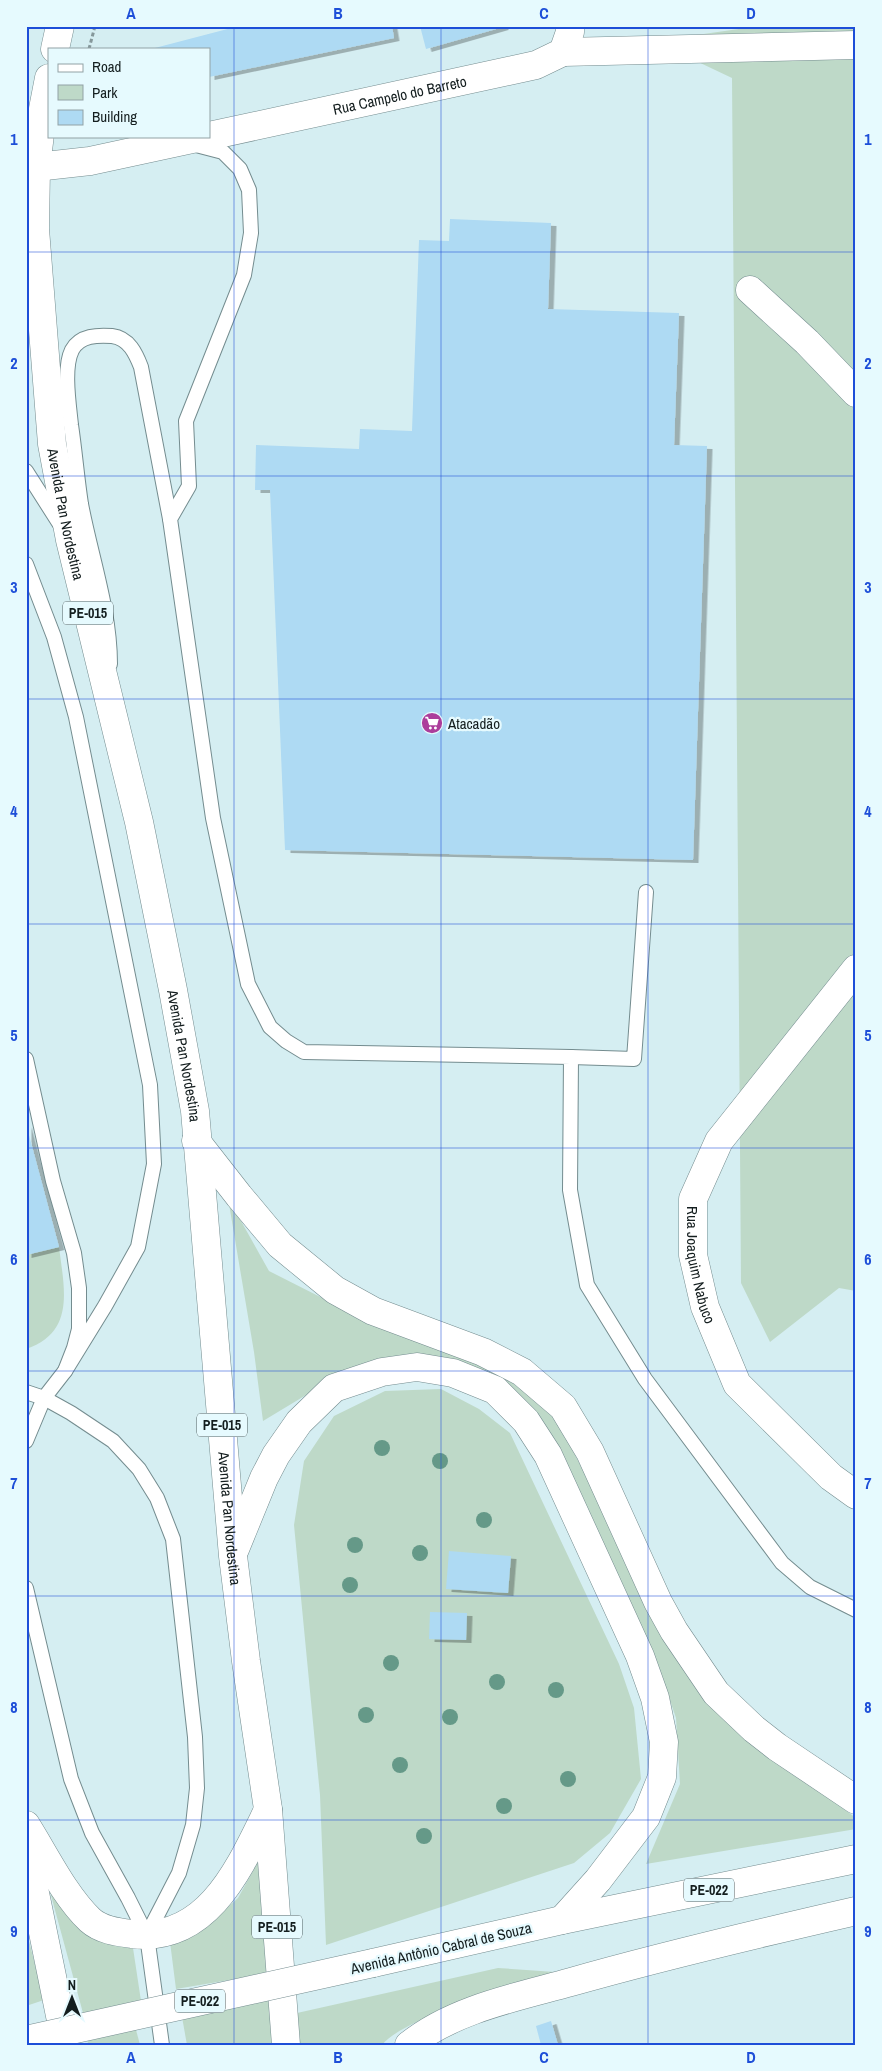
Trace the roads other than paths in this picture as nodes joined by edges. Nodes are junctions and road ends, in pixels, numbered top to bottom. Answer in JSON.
{"nodes":[{"id":1,"x":60,"y":26,"type":"edge"},
{"id":2,"x":566,"y":39,"type":"edge"},
{"id":3,"x":856,"y":45,"type":"edge"},
{"id":4,"x":55,"y":48,"type":"edge"},
{"id":5,"x":48,"y":85,"type":"edge"},
{"id":6,"x":210,"y":135,"type":"edge"},
{"id":7,"x":198,"y":138,"type":"edge"},
{"id":8,"x":36,"y":167,"type":"junction"},
{"id":9,"x":31,"y":236,"type":"edge"},
{"id":10,"x":750,"y":290,"type":"dead end"},
{"id":11,"x":856,"y":393,"type":"edge"},
{"id":12,"x":26,"y":471,"type":"edge"},
{"id":13,"x":170,"y":519,"type":"junction"},
{"id":14,"x":70,"y":540,"type":"junction"},
{"id":15,"x":26,"y":564,"type":"edge"},
{"id":16,"x":111,"y":708,"type":"junction"},
{"id":17,"x":646,"y":892,"type":"dead end"},
{"id":18,"x":856,"y":969,"type":"edge"},
{"id":19,"x":572,"y":1057,"type":"junction"},
{"id":20,"x":26,"y":1059,"type":"edge"},
{"id":21,"x":196,"y":1141,"type":"junction"},
{"id":22,"x":65,"y":1371,"type":"junction"},
{"id":23,"x":26,"y":1392,"type":"edge"},
{"id":24,"x":44,"y":1398,"type":"junction"},
{"id":25,"x":26,"y":1441,"type":"edge"},
{"id":26,"x":856,"y":1495,"type":"edge"},
{"id":27,"x":233,"y":1556,"type":"junction"},
{"id":28,"x":26,"y":1588,"type":"edge"},
{"id":29,"x":856,"y":1610,"type":"edge"},
{"id":30,"x":856,"y":1800,"type":"edge"},
{"id":31,"x":268,"y":1809,"type":"junction"},
{"id":32,"x":26,"y":1825,"type":"edge"},
{"id":33,"x":26,"y":1849,"type":"edge"},
{"id":34,"x":856,"y":1859,"type":"edge"},
{"id":35,"x":856,"y":1911,"type":"edge"},
{"id":36,"x":562,"y":1920,"type":"junction"},
{"id":37,"x":146,"y":1936,"type":"junction"},
{"id":38,"x":26,"y":2040,"type":"edge"},
{"id":39,"x":66,"y":2045,"type":"edge"},
{"id":40,"x":162,"y":2045,"type":"edge"},
{"id":41,"x":286,"y":2045,"type":"edge"},
{"id":42,"x":409,"y":2045,"type":"edge"}],
"edges":[{"from":1,"to":4,"type":"main road"},
{"from":2,"to":3,"type":"main road"},
{"from":2,"to":6,"type":"main road","name":"Rua Campelo do Barreto"},
{"from":5,"to":8,"type":"main road","name":"Avenida Pan Nordestina","number":"PE-015"},
{"from":7,"to":8,"type":"main road","name":"Rua Campelo do Barreto"},
{"from":7,"to":13,"type":"lane"},
{"from":8,"to":9,"type":"main road","name":"Avenida Pan Nordestina","number":"PE-015"},
{"from":9,"to":14,"type":"main road","name":"Avenida Pan Nordestina","number":"PE-015"},
{"from":10,"to":11,"type":"main road"},
{"from":12,"to":14,"type":"lane"},
{"from":13,"to":16,"type":"lane"},
{"from":13,"to":19,"type":"lane"},
{"from":14,"to":16,"type":"main road","name":"Avenida Pan Nordestina","number":"PE-015"},
{"from":15,"to":22,"type":"lane"},
{"from":16,"to":21,"type":"main road","name":"Avenida Pan Nordestina","number":"PE-015"},
{"from":17,"to":19,"type":"lane"},
{"from":18,"to":26,"type":"main road","name":"Rua Joaquim Nabuco"},
{"from":19,"to":29,"type":"lane"},
{"from":20,"to":22,"type":"lane"},
{"from":21,"to":27,"type":"main road","name":"Avenida Pan Nordestina","number":"PE-015"},
{"from":21,"to":30,"type":"main road"},
{"from":22,"to":24,"type":"lane"},
{"from":23,"to":24,"type":"lane"},
{"from":24,"to":25,"type":"lane"},
{"from":24,"to":37,"type":"lane"},
{"from":27,"to":31,"type":"main road","name":"Avenida Pan Nordestina","number":"PE-015"},
{"from":27,"to":36,"type":"main road"},
{"from":28,"to":37,"type":"lane"},
{"from":31,"to":37,"type":"main road"},
{"from":31,"to":41,"type":"main road","name":"Avenida Pan Nordestina","number":"PE-015"},
{"from":32,"to":37,"type":"main road"},
{"from":33,"to":39,"type":"main road"},
{"from":34,"to":36,"type":"main road","name":"Avenida Antônio Cabral de Souza","number":"PE-022"},
{"from":35,"to":42,"type":"main road"},
{"from":36,"to":38,"type":"main road","name":"Avenida Antônio Cabral de Souza","number":"PE-022","bridge":true},
{"from":37,"to":40,"type":"lane"}]}
